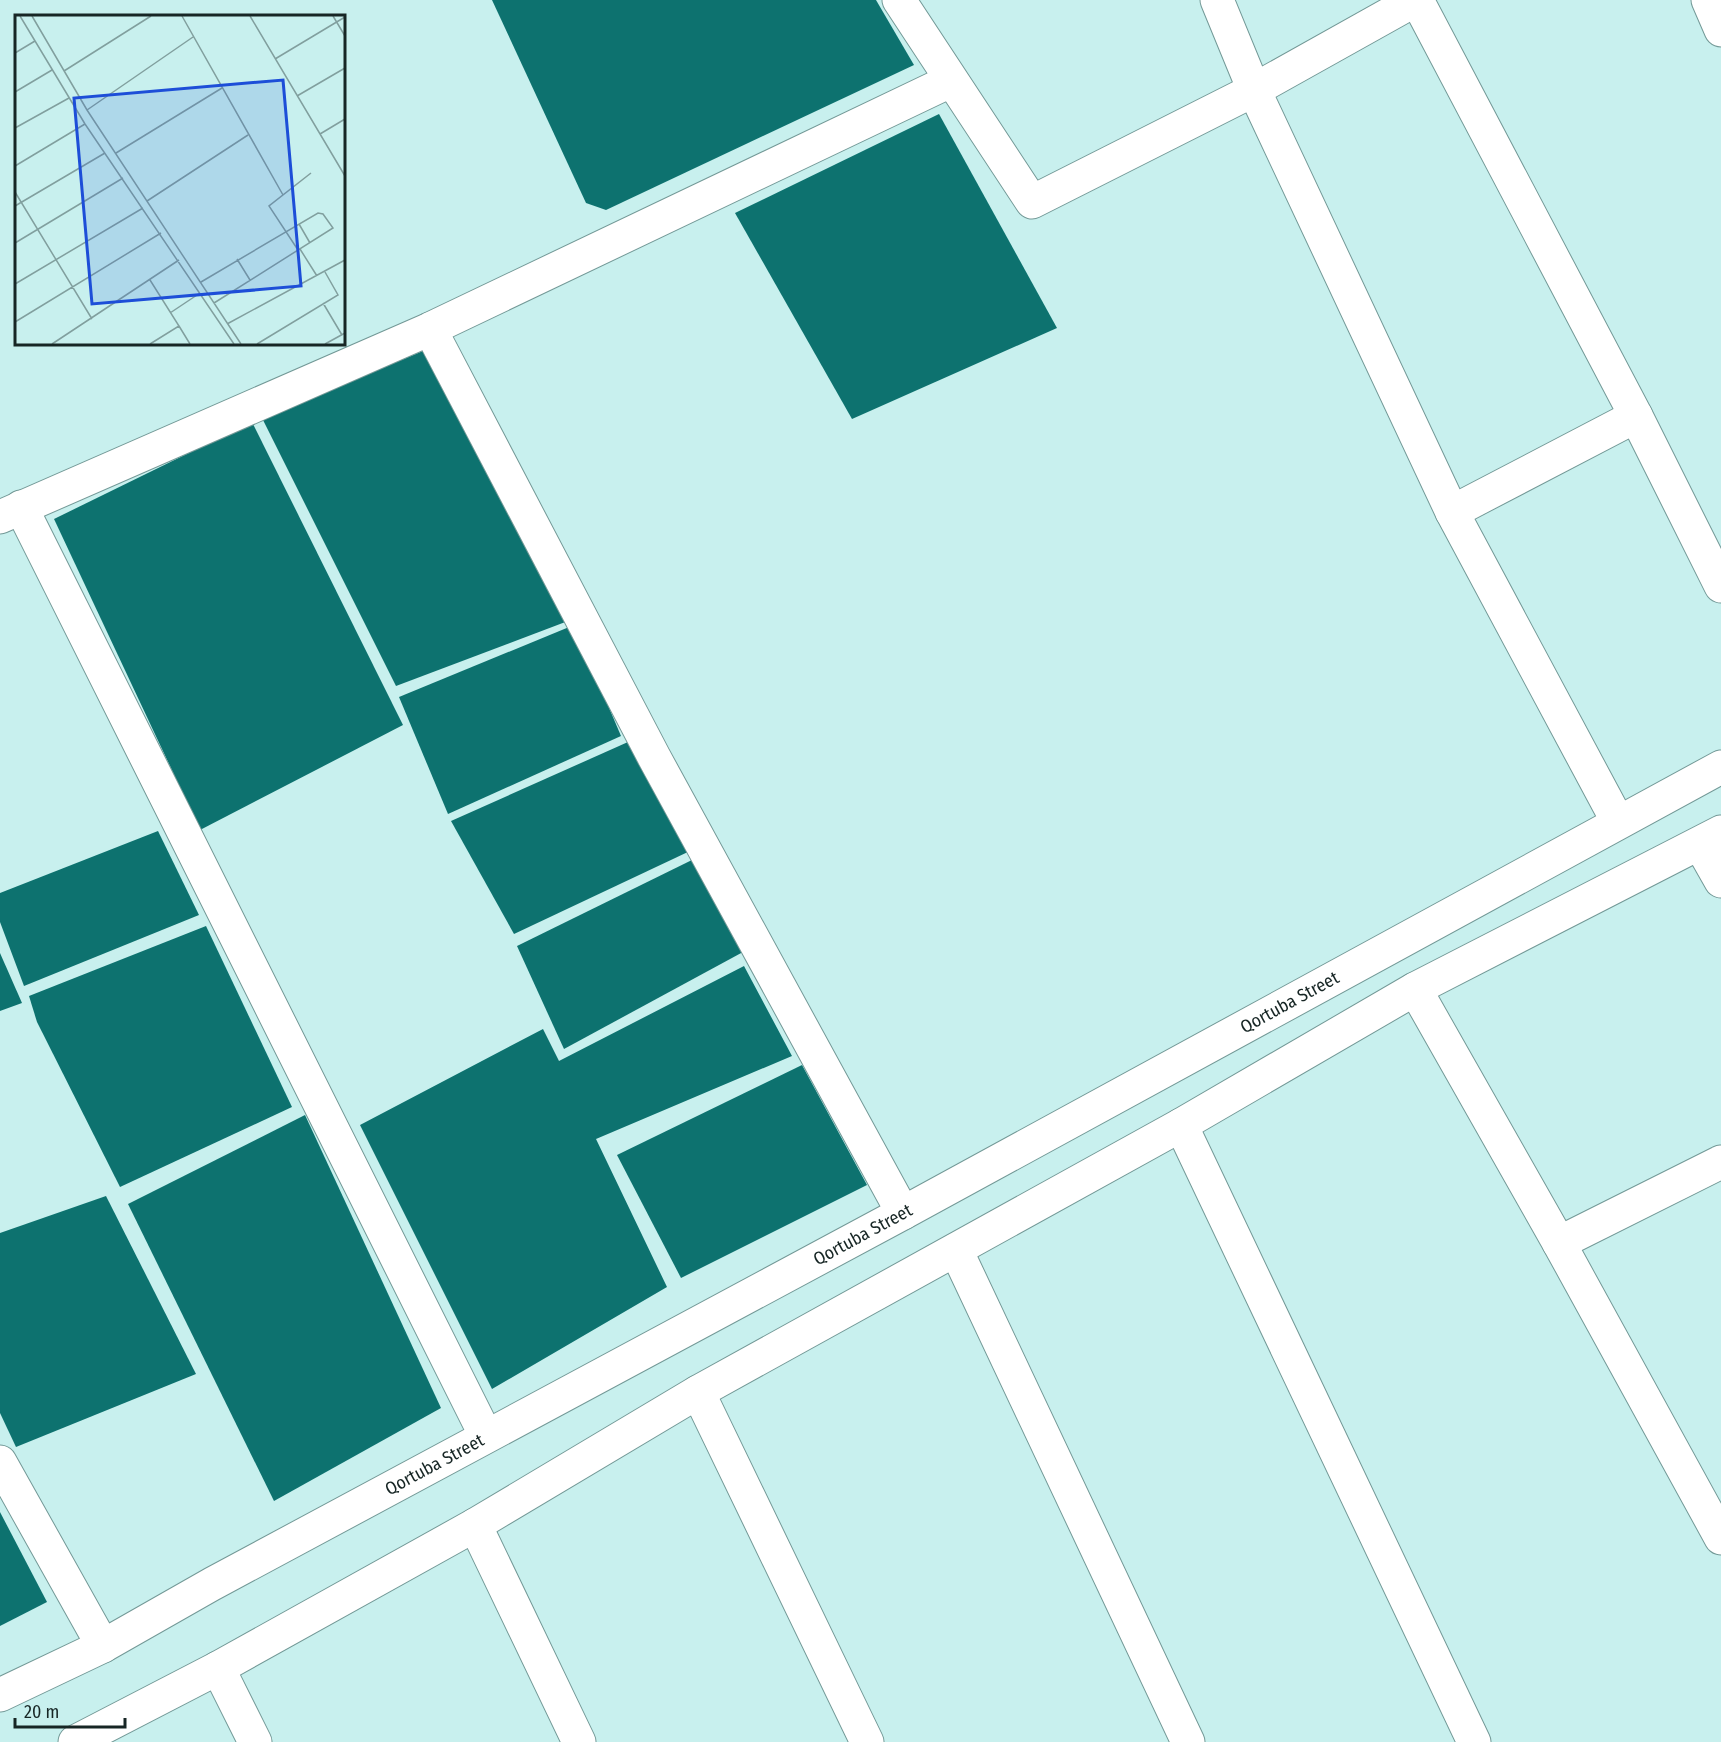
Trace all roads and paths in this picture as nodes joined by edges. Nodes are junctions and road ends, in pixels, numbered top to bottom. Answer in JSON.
{"nodes":[{"id":1,"x":899,"y":0,"type":"edge"},
{"id":2,"x":1217,"y":0,"type":"edge"},
{"id":3,"x":1416,"y":0,"type":"edge"},
{"id":4,"x":1708,"y":0,"type":"edge"},
{"id":5,"x":1721,"y":30,"type":"edge"},
{"id":6,"x":950,"y":81,"type":"junction"},
{"id":7,"x":1254,"y":90,"type":"junction"},
{"id":8,"x":430,"y":329,"type":"junction"},
{"id":9,"x":1636,"y":416,"type":"junction"},
{"id":10,"x":10,"y":512,"type":"edge"},
{"id":11,"x":1452,"y":512,"type":"junction"},
{"id":12,"x":1721,"y":586,"type":"edge"},
{"id":13,"x":1721,"y":767,"type":"edge"},
{"id":14,"x":1618,"y":822,"type":"junction"},
{"id":15,"x":1710,"y":838,"type":"edge"},
{"id":16,"x":1721,"y":881,"type":"edge"},
{"id":17,"x":1415,"y":989,"type":"junction"},
{"id":18,"x":1181,"y":1125,"type":"junction"},
{"id":19,"x":1721,"y":1162,"type":"edge"},
{"id":20,"x":903,"y":1214,"type":"junction"},
{"id":21,"x":1559,"y":1243,"type":"junction"},
{"id":22,"x":956,"y":1250,"type":"junction"},
{"id":23,"x":698,"y":1392,"type":"junction"},
{"id":24,"x":486,"y":1436,"type":"junction"},
{"id":25,"x":0,"y":1462,"type":"edge"},
{"id":26,"x":475,"y":1525,"type":"junction"},
{"id":27,"x":1721,"y":1538,"type":"edge"},
{"id":28,"x":103,"y":1646,"type":"junction"},
{"id":29,"x":218,"y":1668,"type":"junction"},
{"id":30,"x":0,"y":1695,"type":"edge"},
{"id":31,"x":75,"y":1742,"type":"edge"},
{"id":32,"x":255,"y":1742,"type":"edge"},
{"id":33,"x":579,"y":1742,"type":"edge"},
{"id":34,"x":867,"y":1742,"type":"edge"},
{"id":35,"x":1188,"y":1742,"type":"edge"},
{"id":36,"x":1474,"y":1742,"type":"edge"}],
"edges":[{"from":1,"to":6,"type":"street"},
{"from":2,"to":7,"type":"street"},
{"from":3,"to":7,"type":"street"},
{"from":3,"to":9,"type":"street"},
{"from":4,"to":5,"type":"street"},
{"from":6,"to":7,"type":"street"},
{"from":6,"to":8,"type":"street"},
{"from":7,"to":11,"type":"street"},
{"from":8,"to":10,"type":"street"},
{"from":8,"to":20,"type":"street"},
{"from":9,"to":11,"type":"street"},
{"from":9,"to":12,"type":"street"},
{"from":10,"to":24,"type":"street"},
{"from":11,"to":14,"type":"street"},
{"from":13,"to":14,"type":"street","name":"Qortuba Street"},
{"from":14,"to":20,"type":"street","name":"Qortuba Street"},
{"from":15,"to":16,"type":"street"},
{"from":15,"to":17,"type":"street"},
{"from":17,"to":18,"type":"street"},
{"from":17,"to":21,"type":"street"},
{"from":18,"to":22,"type":"street"},
{"from":18,"to":36,"type":"street"},
{"from":19,"to":21,"type":"street"},
{"from":20,"to":24,"type":"street","name":"Qortuba Street"},
{"from":21,"to":27,"type":"street"},
{"from":22,"to":23,"type":"street"},
{"from":22,"to":35,"type":"street"},
{"from":23,"to":26,"type":"street"},
{"from":23,"to":34,"type":"street"},
{"from":24,"to":28,"type":"street","name":"Qortuba Street"},
{"from":25,"to":28,"type":"street"},
{"from":26,"to":29,"type":"street"},
{"from":26,"to":33,"type":"street"},
{"from":28,"to":30,"type":"street","name":"Qortuba Street"},
{"from":29,"to":31,"type":"street"},
{"from":29,"to":32,"type":"street"}]}
